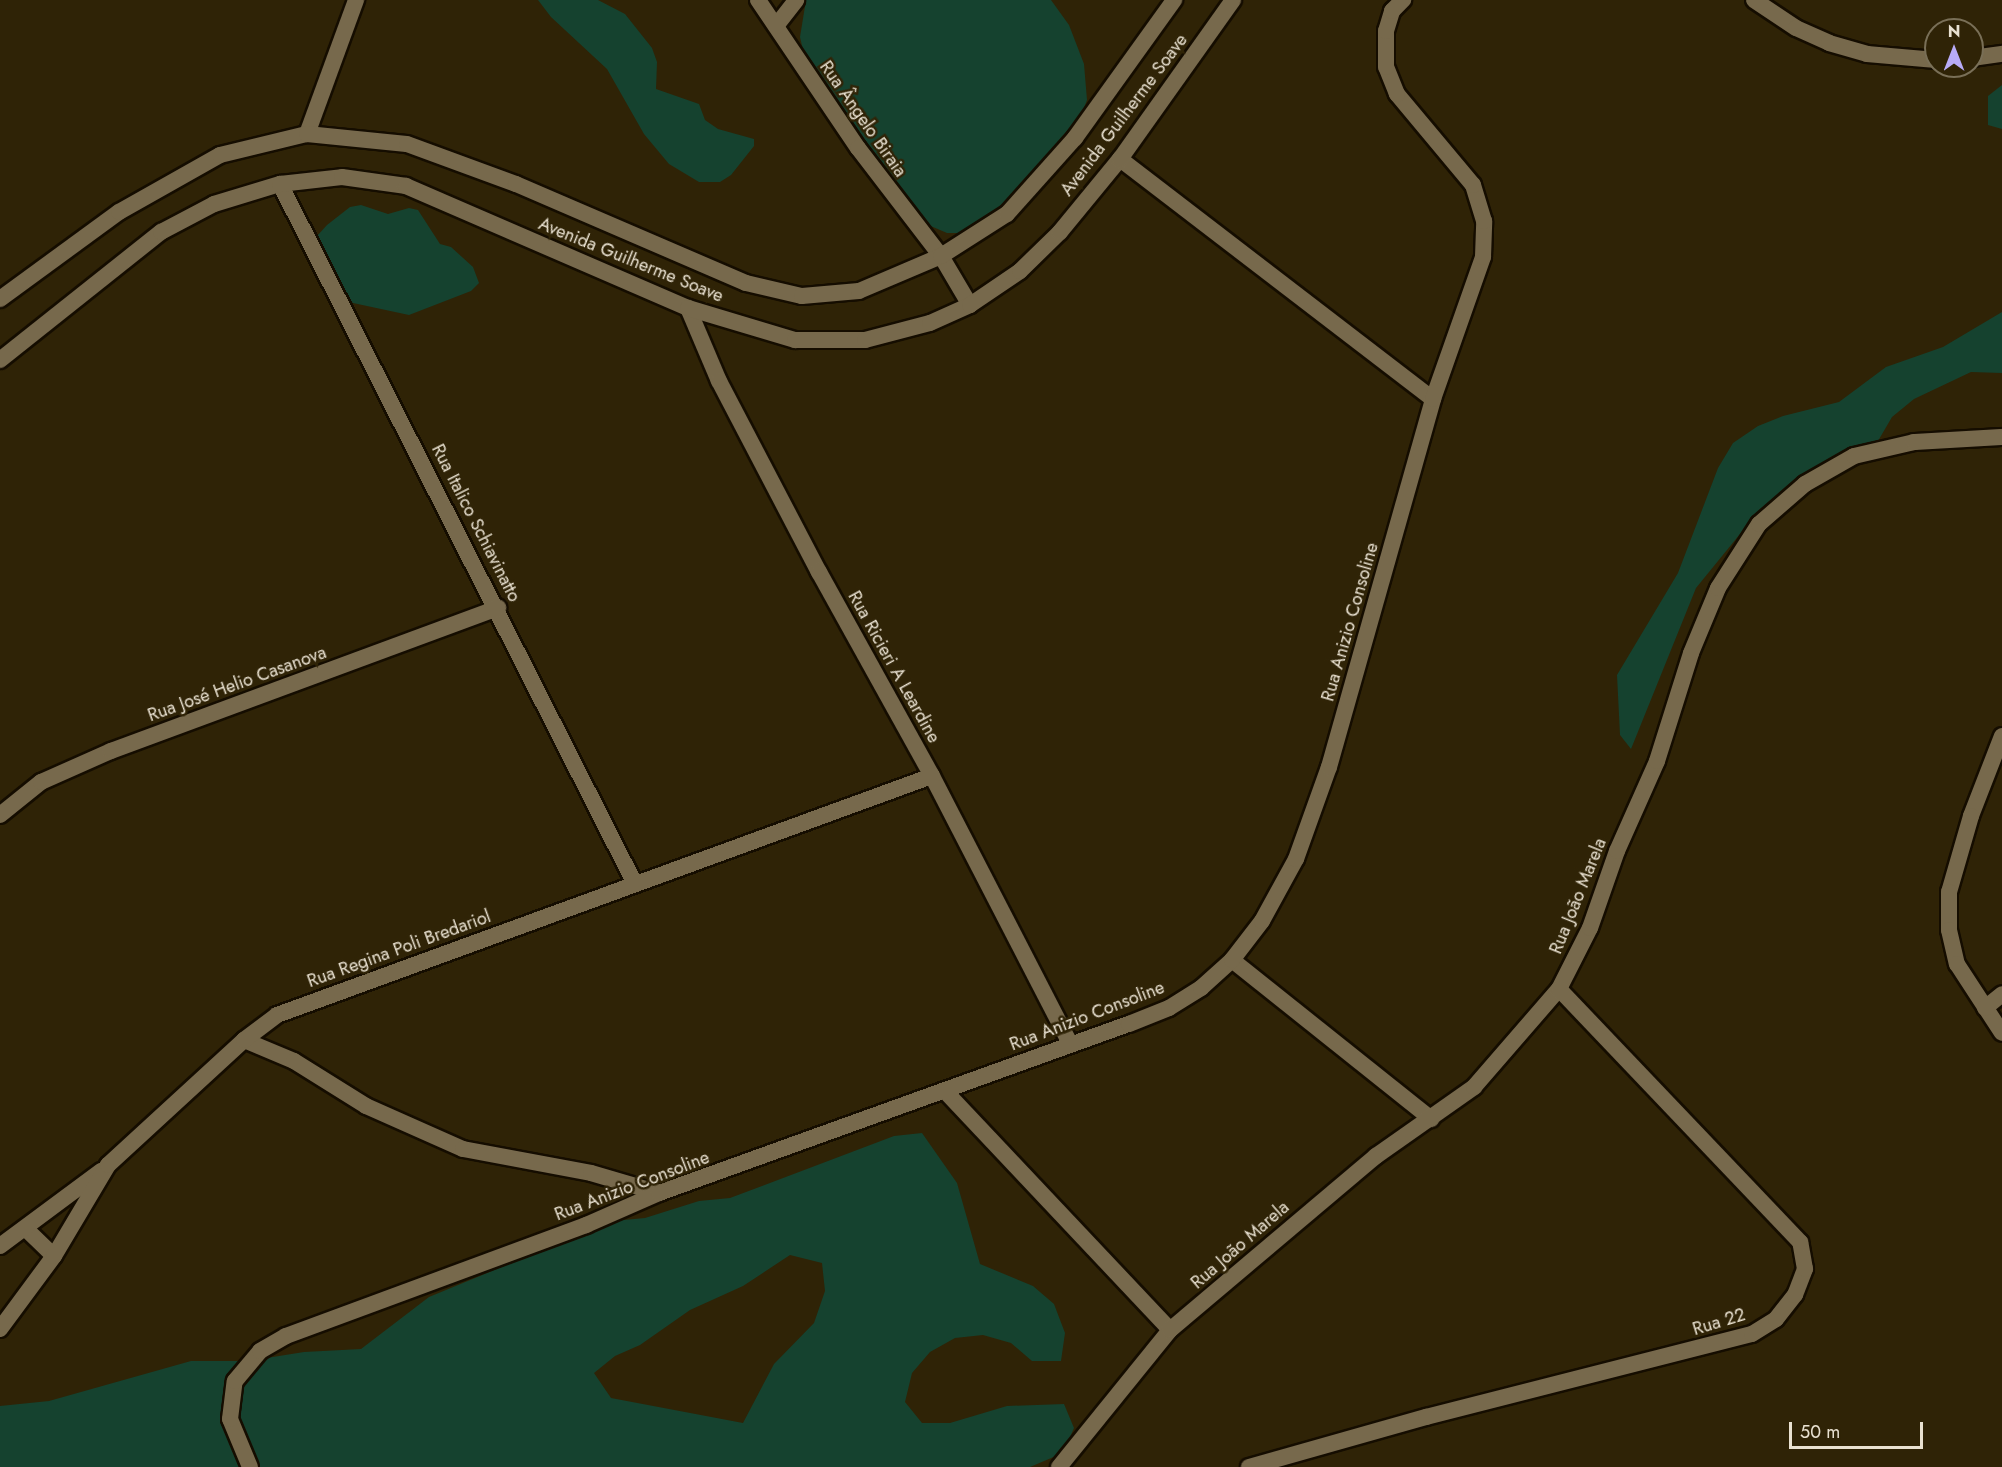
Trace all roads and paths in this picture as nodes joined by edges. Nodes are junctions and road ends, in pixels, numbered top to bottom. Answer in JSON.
{"nodes":[{"id":1,"x":356,"y":0,"type":"edge"},
{"id":2,"x":758,"y":0,"type":"edge"},
{"id":3,"x":796,"y":0,"type":"edge"},
{"id":4,"x":1174,"y":0,"type":"edge"},
{"id":5,"x":1233,"y":0,"type":"edge"},
{"id":6,"x":1403,"y":0,"type":"edge"},
{"id":7,"x":1754,"y":0,"type":"edge"},
{"id":8,"x":776,"y":26,"type":"junction"},
{"id":9,"x":2002,"y":54,"type":"edge"},
{"id":10,"x":1984,"y":56,"type":"edge"},
{"id":11,"x":1924,"y":59,"type":"edge"},
{"id":12,"x":307,"y":134,"type":"junction"},
{"id":13,"x":1120,"y":159,"type":"junction"},
{"id":14,"x":280,"y":184,"type":"junction"},
{"id":15,"x":941,"y":256,"type":"junction"},
{"id":16,"x":0,"y":299,"type":"edge"},
{"id":17,"x":970,"y":305,"type":"junction"},
{"id":18,"x":688,"y":308,"type":"junction"},
{"id":19,"x":0,"y":360,"type":"edge"},
{"id":20,"x":1433,"y":399,"type":"junction"},
{"id":21,"x":2002,"y":437,"type":"edge"},
{"id":22,"x":498,"y":608,"type":"junction"},
{"id":23,"x":2002,"y":736,"type":"edge"},
{"id":24,"x":933,"y":776,"type":"junction"},
{"id":25,"x":0,"y":815,"type":"edge"},
{"id":26,"x":634,"y":882,"type":"junction"},
{"id":27,"x":1232,"y":960,"type":"junction"},
{"id":28,"x":1558,"y":989,"type":"junction"},
{"id":29,"x":2002,"y":994,"type":"edge"},
{"id":30,"x":1984,"y":1008,"type":"junction"},
{"id":31,"x":2002,"y":1033,"type":"edge"},
{"id":32,"x":244,"y":1040,"type":"junction"},
{"id":33,"x":1070,"y":1043,"type":"junction"},
{"id":34,"x":945,"y":1091,"type":"junction"},
{"id":35,"x":1431,"y":1119,"type":"junction"},
{"id":36,"x":108,"y":1165,"type":"junction"},
{"id":37,"x":659,"y":1193,"type":"junction"},
{"id":38,"x":27,"y":1230,"type":"junction"},
{"id":39,"x":0,"y":1246,"type":"edge"},
{"id":40,"x":54,"y":1256,"type":"junction"},
{"id":41,"x":0,"y":1329,"type":"edge"},
{"id":42,"x":1170,"y":1330,"type":"junction"},
{"id":43,"x":250,"y":1467,"type":"edge"},
{"id":44,"x":1059,"y":1467,"type":"edge"},
{"id":45,"x":1249,"y":1467,"type":"edge"}],
"edges":[{"from":1,"to":12,"type":"street"},
{"from":2,"to":8,"type":"street","name":"Rua Ângelo Biraia"},
{"from":3,"to":8,"type":"street"},
{"from":4,"to":15,"type":"street","name":"Avenida Guilherme Soave"},
{"from":5,"to":13,"type":"street","name":"Avenida Guilherme Soave"},
{"from":6,"to":20,"type":"street","name":"Rua Anizio Consoline"},
{"from":7,"to":11,"type":"street"},
{"from":8,"to":15,"type":"street","name":"Rua Ângelo Biraia"},
{"from":9,"to":10,"type":"street"},
{"from":12,"to":15,"type":"street","name":"Avenida Guilherme Soave"},
{"from":12,"to":16,"type":"street","name":"Avenida Guilherme Soave"},
{"from":13,"to":17,"type":"street","name":"Avenida Guilherme Soave"},
{"from":13,"to":20,"type":"street"},
{"from":14,"to":18,"type":"street","name":"Avenida Guilherme Soave"},
{"from":14,"to":19,"type":"street","name":"Avenida Guilherme Soave"},
{"from":14,"to":22,"type":"street","name":"Rua Italico Schiavinatto"},
{"from":15,"to":17,"type":"street","name":"Rua Ângelo Biraia"},
{"from":17,"to":18,"type":"street","name":"Avenida Guilherme Soave"},
{"from":18,"to":24,"type":"street","name":"Rua Ricieri A Leardine"},
{"from":20,"to":27,"type":"street","name":"Rua Anizio Consoline"},
{"from":21,"to":28,"type":"street","name":"Rua João Marela"},
{"from":22,"to":25,"type":"street","name":"Rua José Helio Casanova"},
{"from":22,"to":26,"type":"street","name":"Rua Italico Schiavinatto"},
{"from":23,"to":30,"type":"street"},
{"from":24,"to":26,"type":"street","name":"Rua Regina Poli Bredariol"},
{"from":24,"to":33,"type":"street","name":"Rua Ricieri A Leardine"},
{"from":26,"to":32,"type":"street","name":"Rua Regina Poli Bredariol"},
{"from":27,"to":33,"type":"street","name":"Rua Anizio Consoline"},
{"from":27,"to":35,"type":"street"},
{"from":28,"to":35,"type":"street","name":"Rua João Marela"},
{"from":28,"to":45,"type":"street","name":"Rua 22"},
{"from":29,"to":30,"type":"street"},
{"from":30,"to":31,"type":"street"},
{"from":32,"to":36,"type":"street","name":"Rua Regina Poli Bredariol"},
{"from":32,"to":37,"type":"street"},
{"from":33,"to":34,"type":"street","name":"Rua Anizio Consoline"},
{"from":34,"to":37,"type":"street","name":"Rua Anizio Consoline"},
{"from":34,"to":42,"type":"street"},
{"from":35,"to":42,"type":"street","name":"Rua João Marela"},
{"from":36,"to":38,"type":"street"},
{"from":36,"to":40,"type":"street","name":"Rua Regina Poli Bredariol"},
{"from":37,"to":43,"type":"street","name":"Rua Anizio Consoline"},
{"from":38,"to":39,"type":"street"},
{"from":38,"to":40,"type":"street"},
{"from":40,"to":41,"type":"street","name":"Rua Regina Poli Bredariol"},
{"from":42,"to":44,"type":"street","name":"Rua João Marela"}]}
